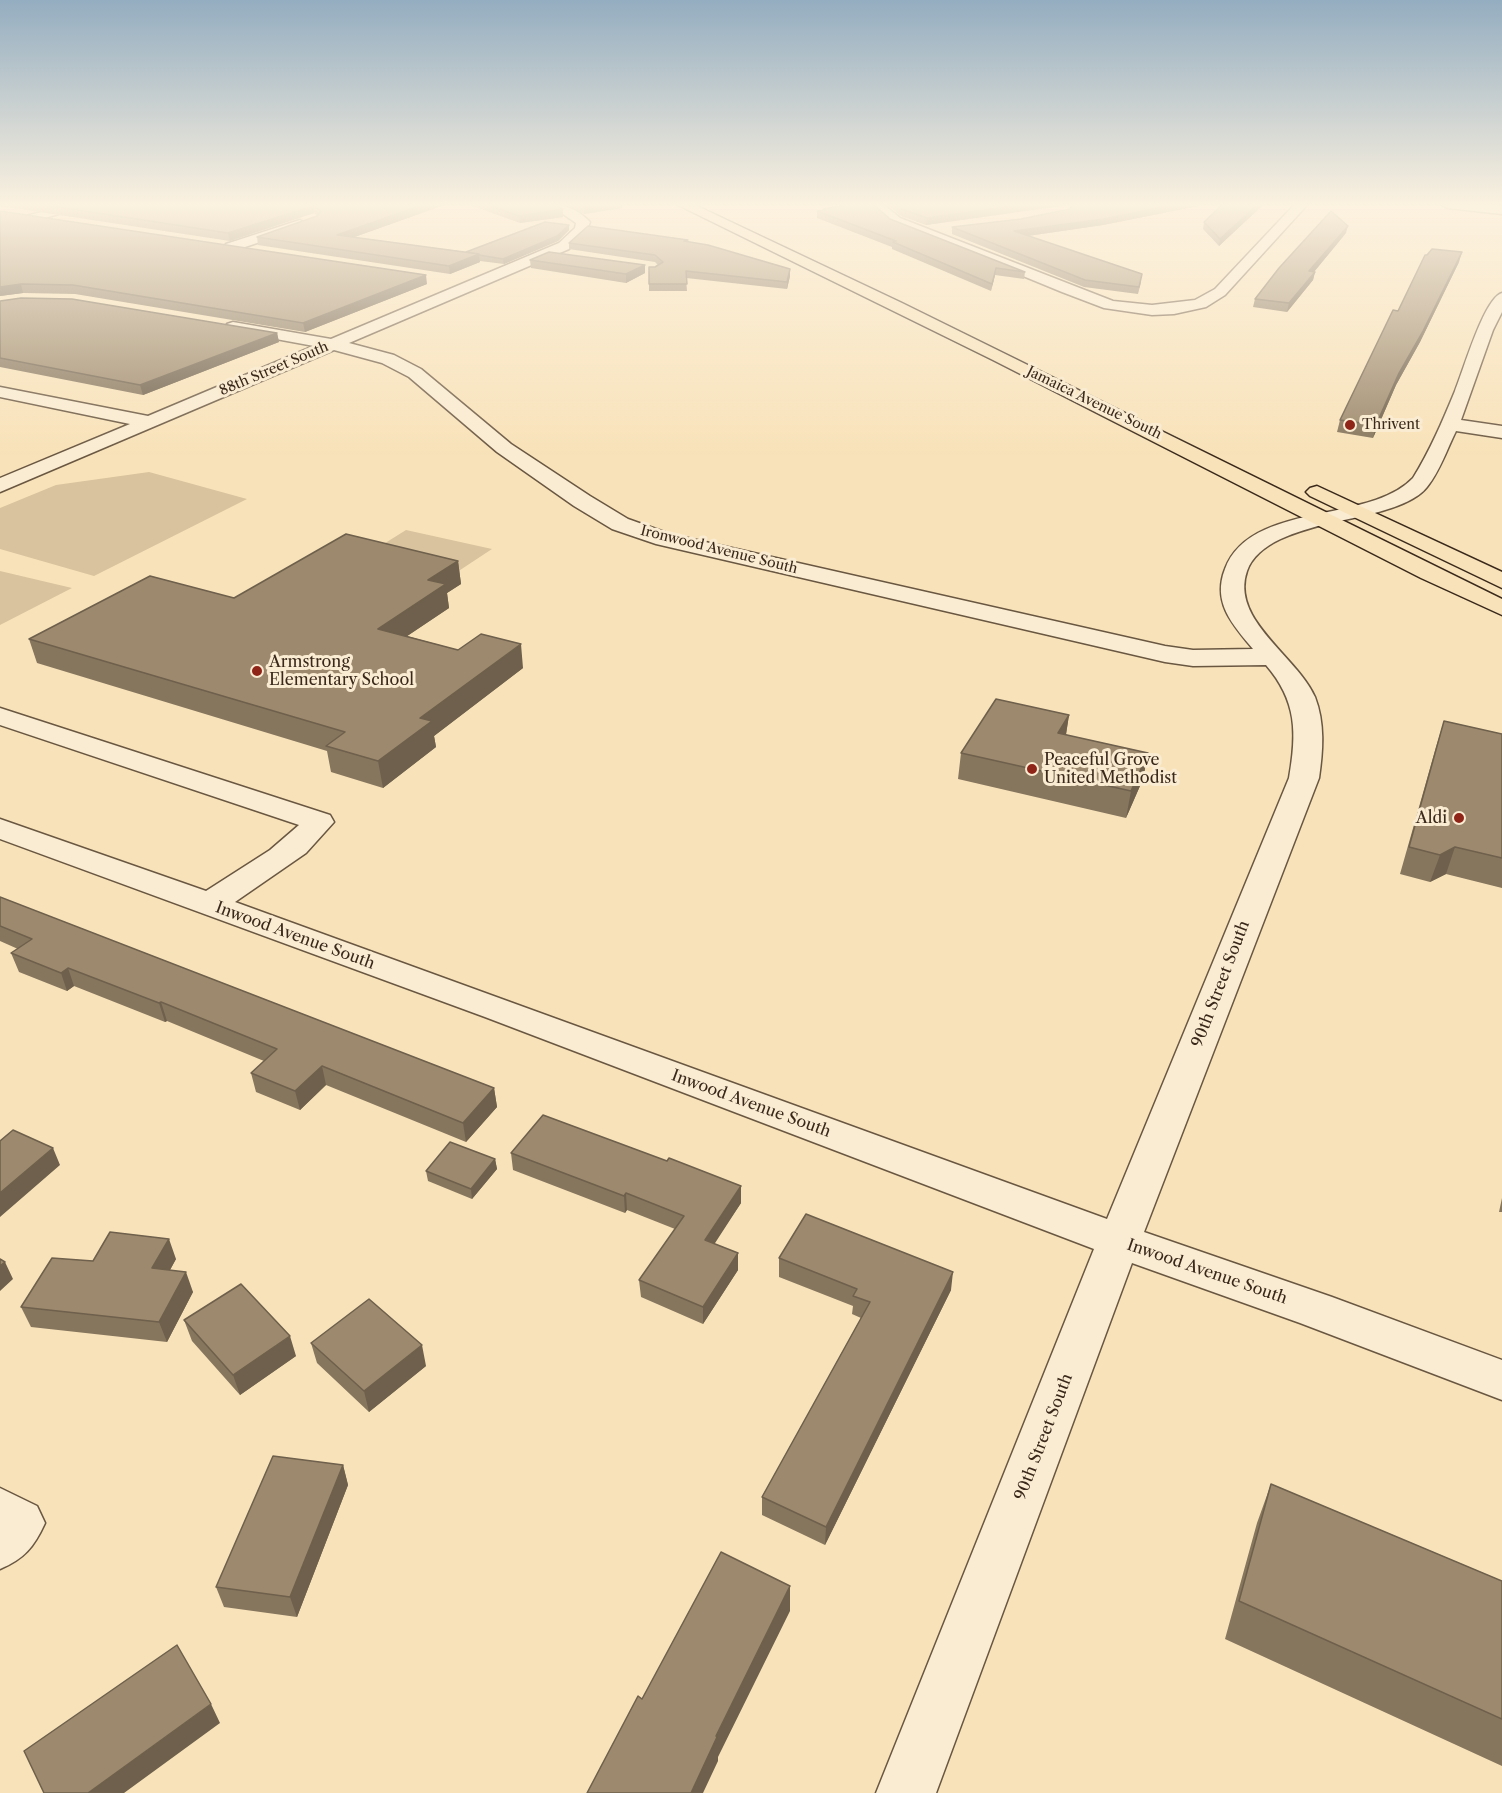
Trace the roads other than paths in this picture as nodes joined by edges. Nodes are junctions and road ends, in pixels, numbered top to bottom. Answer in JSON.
{"nodes":[{"id":1,"x":462,"y":288,"type":"edge"},
{"id":2,"x":855,"y":288,"type":"edge"},
{"id":3,"x":896,"y":288,"type":"edge"},
{"id":4,"x":1066,"y":288,"type":"edge"},
{"id":5,"x":1224,"y":288,"type":"edge"},
{"id":6,"x":1502,"y":298,"type":"edge"},
{"id":7,"x":1152,"y":310,"type":"junction"},
{"id":8,"x":210,"y":323,"type":"edge"},
{"id":9,"x":1163,"y":325,"type":"dead end"},
{"id":10,"x":332,"y":344,"type":"junction"},
{"id":11,"x":1091,"y":384,"type":"dead end"},
{"id":12,"x":0,"y":392,"type":"edge"},
{"id":13,"x":149,"y":422,"type":"junction"},
{"id":14,"x":1449,"y":424,"type":"junction"},
{"id":15,"x":1502,"y":432,"type":"edge"},
{"id":16,"x":1301,"y":484,"type":"dead end"},
{"id":17,"x":0,"y":486,"type":"edge"},
{"id":18,"x":1339,"y":515,"type":"junction"},
{"id":19,"x":1502,"y":581,"type":"edge"},
{"id":20,"x":1502,"y":608,"type":"edge"},
{"id":21,"x":1272,"y":657,"type":"junction"},
{"id":22,"x":0,"y":716,"type":"edge"},
{"id":23,"x":0,"y":828,"type":"edge"},
{"id":24,"x":208,"y":905,"type":"junction"},
{"id":25,"x":1119,"y":1241,"type":"junction"},
{"id":26,"x":1502,"y":1380,"type":"edge"},
{"id":27,"x":906,"y":1793,"type":"edge"}],
"edges":[{"from":1,"to":10,"type":"street","name":"88th Street South"},
{"from":2,"to":18,"type":"main road","name":"Jamaica Avenue South"},
{"from":3,"to":11,"type":"main road","name":"Jamaica Avenue South"},
{"from":4,"to":7,"type":"street"},
{"from":5,"to":7,"type":"street"},
{"from":6,"to":14,"type":"street","name":"90th Street South"},
{"from":7,"to":9,"type":"street"},
{"from":8,"to":10,"type":"street","name":"Ironwood Avenue South"},
{"from":10,"to":13,"type":"street","name":"88th Street South"},
{"from":10,"to":21,"type":"street","name":"Ironwood Avenue South"},
{"from":12,"to":13,"type":"street"},
{"from":13,"to":17,"type":"street","name":"88th Street South"},
{"from":14,"to":15,"type":"street"},
{"from":14,"to":18,"type":"street","name":"90th Street South"},
{"from":16,"to":18,"type":"main road","name":"Jamaica Avenue South"},
{"from":18,"to":19,"type":"main road","name":"Jamaica Avenue South"},
{"from":18,"to":20,"type":"main road","name":"Jamaica Avenue South"},
{"from":18,"to":21,"type":"street","name":"90th Street South"},
{"from":21,"to":25,"type":"street","name":"90th Street South"},
{"from":22,"to":24,"type":"street"},
{"from":23,"to":24,"type":"street","name":"Inwood Avenue South"},
{"from":24,"to":25,"type":"street","name":"Inwood Avenue South"},
{"from":25,"to":26,"type":"street","name":"Inwood Avenue South"},
{"from":25,"to":27,"type":"street","name":"90th Street South"}]}
